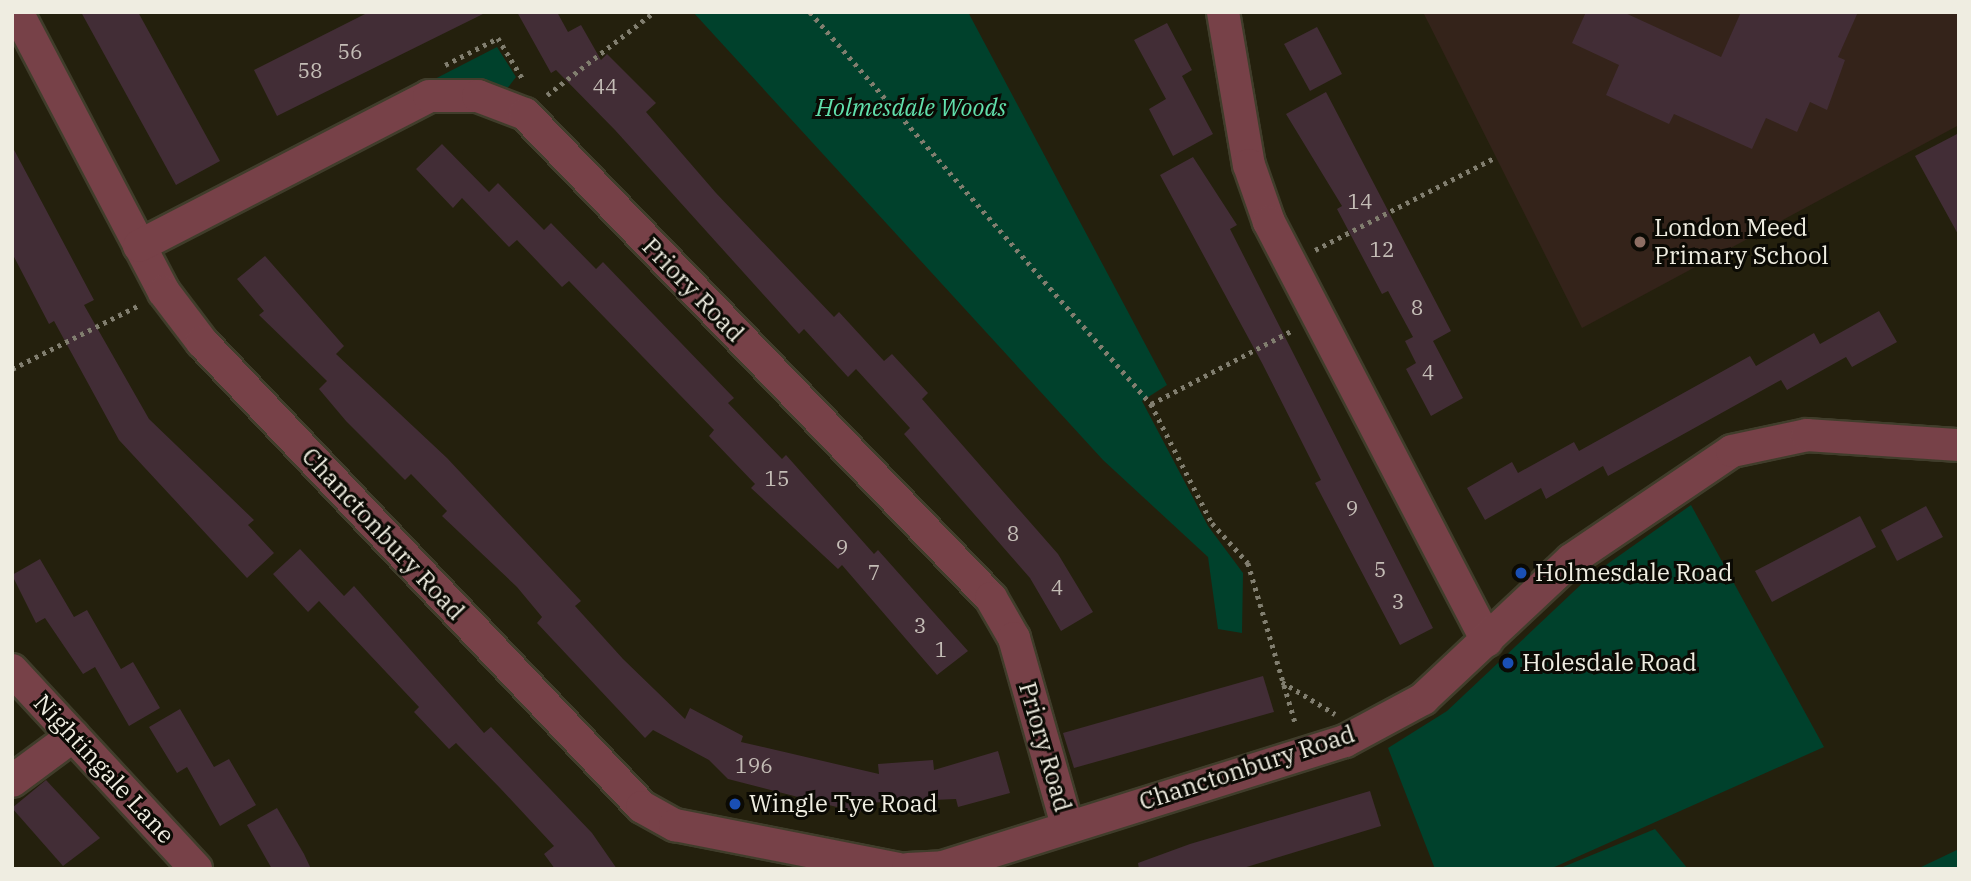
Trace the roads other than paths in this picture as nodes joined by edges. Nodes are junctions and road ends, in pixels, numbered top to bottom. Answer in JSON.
{"nodes":[{"id":1,"x":16,"y":12,"type":"edge"},
{"id":2,"x":1223,"y":12,"type":"edge"},
{"id":3,"x":139,"y":246,"type":"junction"},
{"id":4,"x":1959,"y":445,"type":"edge"},
{"id":5,"x":1487,"y":641,"type":"junction"},
{"id":6,"x":12,"y":670,"type":"edge"},
{"id":7,"x":73,"y":736,"type":"junction"},
{"id":8,"x":12,"y":781,"type":"edge"},
{"id":9,"x":1068,"y":825,"type":"junction"},
{"id":10,"x":756,"y":856,"type":"edge"},
{"id":11,"x":196,"y":869,"type":"edge"},
{"id":12,"x":899,"y":869,"type":"edge"},
{"id":13,"x":908,"y":869,"type":"edge"}],
"edges":[{"from":1,"to":3,"type":"street","name":"Chanctonbury Road"},
{"from":2,"to":5,"type":"street"},
{"from":3,"to":9,"type":"street","name":"Priory Road"},
{"from":3,"to":10,"type":"street","name":"Chanctonbury Road"},
{"from":4,"to":5,"type":"street","name":"Chanctonbury Road"},
{"from":5,"to":9,"type":"street","name":"Chanctonbury Road"},
{"from":6,"to":7,"type":"street","name":"Nightingale Lane"},
{"from":7,"to":8,"type":"street"},
{"from":7,"to":11,"type":"street","name":"Nightingale Lane"},
{"from":9,"to":13,"type":"street","name":"Chanctonbury Road"},
{"from":10,"to":12,"type":"street","name":"Chanctonbury Road"}]}
